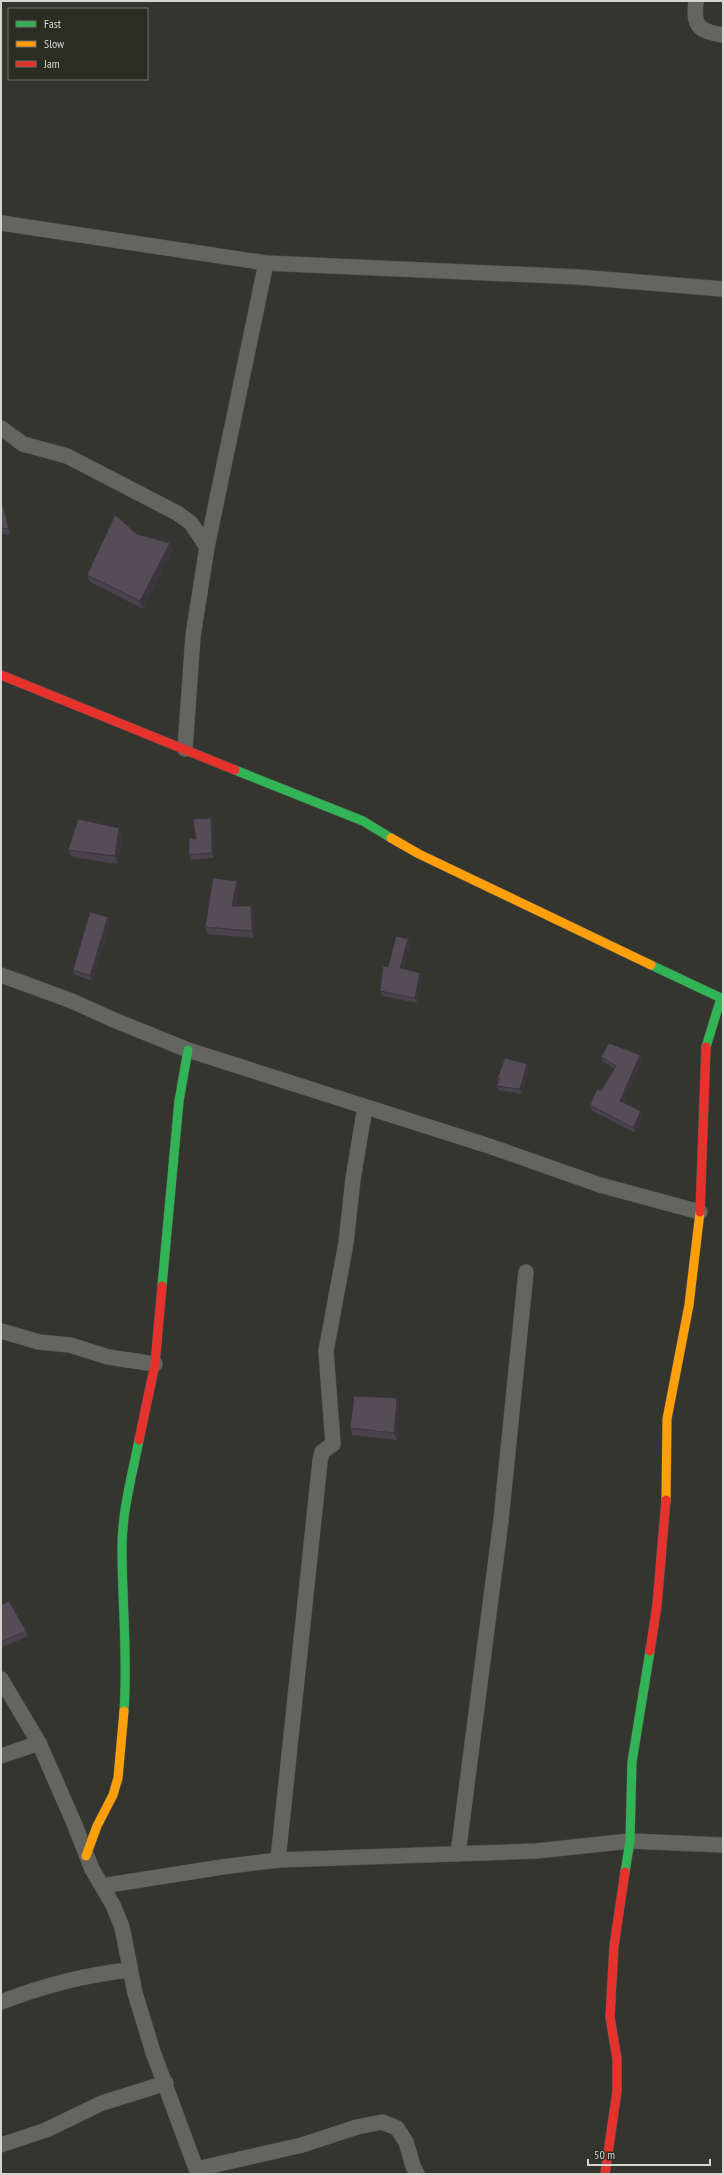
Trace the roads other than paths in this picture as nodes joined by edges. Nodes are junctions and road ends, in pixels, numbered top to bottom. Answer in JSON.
{"nodes":[{"id":1,"x":696,"y":1,"type":"edge"},
{"id":2,"x":723,"y":35,"type":"edge"},
{"id":3,"x":1,"y":223,"type":"edge"},
{"id":4,"x":266,"y":263,"type":"junction"},
{"id":5,"x":723,"y":289,"type":"edge"},
{"id":6,"x":1,"y":428,"type":"edge"},
{"id":7,"x":207,"y":546,"type":"junction"},
{"id":8,"x":1,"y":675,"type":"edge"},
{"id":9,"x":185,"y":749,"type":"junction"},
{"id":10,"x":1,"y":975,"type":"edge"},
{"id":11,"x":722,"y":999,"type":"edge"},
{"id":12,"x":188,"y":1050,"type":"junction"},
{"id":13,"x":365,"y":1106,"type":"junction"},
{"id":14,"x":700,"y":1212,"type":"junction"},
{"id":15,"x":526,"y":1272,"type":"dead end"},
{"id":16,"x":1,"y":1331,"type":"edge"},
{"id":17,"x":155,"y":1364,"type":"junction"},
{"id":18,"x":1,"y":1679,"type":"edge"},
{"id":19,"x":39,"y":1743,"type":"junction"},
{"id":20,"x":1,"y":1756,"type":"edge"},
{"id":21,"x":630,"y":1841,"type":"junction"},
{"id":22,"x":723,"y":1845,"type":"edge"},
{"id":23,"x":458,"y":1854,"type":"junction"},
{"id":24,"x":86,"y":1856,"type":"junction"},
{"id":25,"x":278,"y":1860,"type":"junction"},
{"id":26,"x":102,"y":1886,"type":"junction"},
{"id":27,"x":129,"y":1970,"type":"junction"},
{"id":28,"x":1,"y":2002,"type":"edge"},
{"id":29,"x":166,"y":2083,"type":"junction"},
{"id":30,"x":1,"y":2145,"type":"edge"},
{"id":31,"x":198,"y":2171,"type":"edge"},
{"id":32,"x":417,"y":2174,"type":"edge"},
{"id":33,"x":605,"y":2174,"type":"edge"}],
"edges":[{"from":1,"to":2,"type":"street"},
{"from":3,"to":4,"type":"street"},
{"from":4,"to":5,"type":"street"},
{"from":4,"to":7,"type":"street"},
{"from":6,"to":7,"type":"street"},
{"from":7,"to":9,"type":"street"},
{"from":8,"to":9,"type":"street"},
{"from":9,"to":11,"type":"street"},
{"from":10,"to":12,"type":"street"},
{"from":11,"to":14,"type":"street"},
{"from":12,"to":13,"type":"street"},
{"from":12,"to":17,"type":"street"},
{"from":13,"to":14,"type":"street"},
{"from":13,"to":25,"type":"street"},
{"from":14,"to":21,"type":"street"},
{"from":15,"to":23,"type":"street"},
{"from":16,"to":17,"type":"street"},
{"from":17,"to":24,"type":"street"},
{"from":18,"to":19,"type":"street"},
{"from":19,"to":20,"type":"street"},
{"from":19,"to":24,"type":"street"},
{"from":21,"to":22,"type":"street"},
{"from":21,"to":23,"type":"street"},
{"from":21,"to":33,"type":"street"},
{"from":23,"to":25,"type":"street"},
{"from":24,"to":26,"type":"street"},
{"from":25,"to":26,"type":"street"},
{"from":26,"to":27,"type":"street"},
{"from":27,"to":28,"type":"street"},
{"from":27,"to":29,"type":"street"},
{"from":29,"to":30,"type":"street"},
{"from":29,"to":31,"type":"street"},
{"from":31,"to":32,"type":"street"}]}
